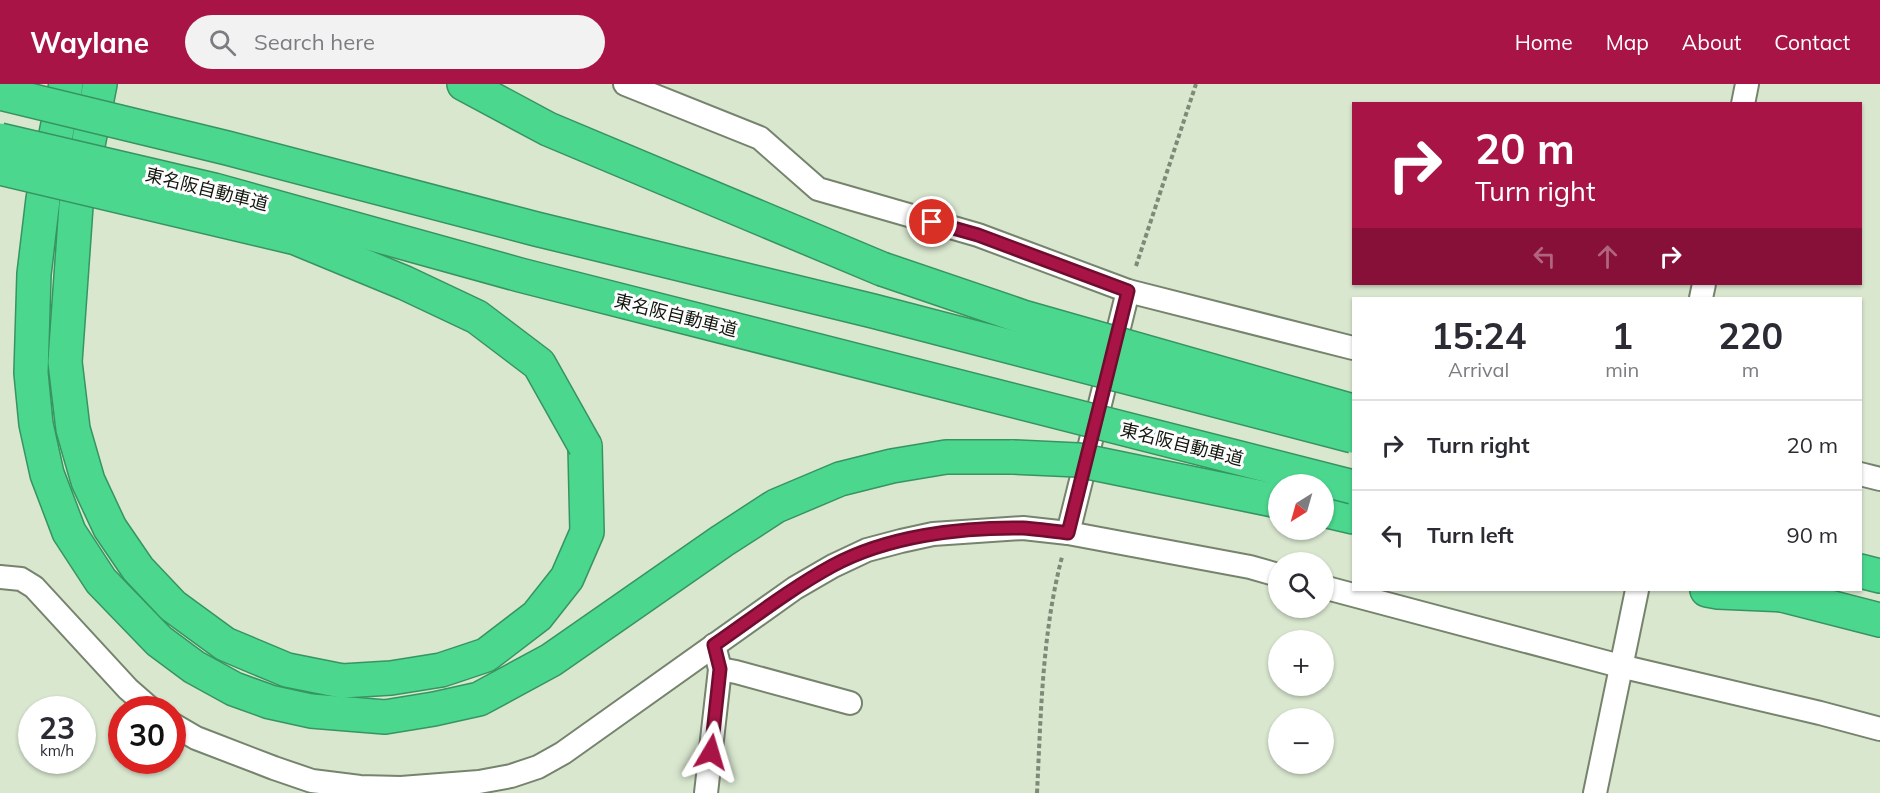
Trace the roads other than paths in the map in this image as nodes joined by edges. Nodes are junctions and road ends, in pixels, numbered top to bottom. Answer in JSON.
{"nodes":[{"id":1,"x":66,"y":84,"type":"edge"},
{"id":2,"x":100,"y":84,"type":"edge"},
{"id":3,"x":464,"y":84,"type":"edge"},
{"id":4,"x":625,"y":84,"type":"edge"},
{"id":5,"x":1747,"y":84,"type":"edge"},
{"id":6,"x":0,"y":93,"type":"edge"},
{"id":7,"x":1743,"y":102,"type":"edge"},
{"id":8,"x":0,"y":140,"type":"edge"},
{"id":9,"x":0,"y":168,"type":"edge"},
{"id":10,"x":1128,"y":291,"type":"junction"},
{"id":11,"x":1352,"y":348,"type":"edge"},
{"id":12,"x":1352,"y":411,"type":"edge"},
{"id":13,"x":1352,"y":436,"type":"edge"},
{"id":14,"x":1862,"y":474,"type":"edge"},
{"id":15,"x":1880,"y":479,"type":"edge"},
{"id":16,"x":1352,"y":487,"type":"edge"},
{"id":17,"x":1268,"y":499,"type":"edge"},
{"id":18,"x":1334,"y":513,"type":"edge"},
{"id":19,"x":1352,"y":517,"type":"edge"},
{"id":20,"x":1068,"y":533,"type":"junction"},
{"id":21,"x":1268,"y":572,"type":"edge"},
{"id":22,"x":1862,"y":572,"type":"edge"},
{"id":23,"x":1880,"y":576,"type":"edge"},
{"id":24,"x":0,"y":578,"type":"edge"},
{"id":25,"x":1334,"y":590,"type":"edge"},
{"id":26,"x":1637,"y":591,"type":"edge"},
{"id":27,"x":1712,"y":591,"type":"edge"},
{"id":28,"x":1775,"y":592,"type":"edge"},
{"id":29,"x":1880,"y":620,"type":"edge"},
{"id":30,"x":714,"y":645,"type":"junction"},
{"id":31,"x":1620,"y":666,"type":"junction"},
{"id":32,"x":720,"y":669,"type":"junction"},
{"id":33,"x":136,"y":696,"type":"edge"},
{"id":34,"x":849,"y":704,"type":"dead end"},
{"id":35,"x":1880,"y":729,"type":"edge"},
{"id":36,"x":186,"y":732,"type":"edge"},
{"id":37,"x":706,"y":793,"type":"edge"},
{"id":38,"x":1595,"y":793,"type":"edge"}],
"edges":[{"from":1,"to":17,"type":"highway","bridge":true},
{"from":2,"to":9,"type":"highway","bridge":true},
{"from":3,"to":12,"type":"highway","bridge":true},
{"from":4,"to":10,"type":"street"},
{"from":5,"to":7,"type":"street"},
{"from":6,"to":13,"type":"highway","bridge":true},
{"from":8,"to":16,"type":"highway","name":"東名阪自動車道","bridge":true},
{"from":10,"to":11,"type":"street"},
{"from":10,"to":20,"type":"street"},
{"from":14,"to":15,"type":"street"},
{"from":18,"to":19,"type":"highway"},
{"from":20,"to":21,"type":"street"},
{"from":20,"to":30,"type":"street"},
{"from":22,"to":23,"type":"highway"},
{"from":24,"to":33,"type":"street"},
{"from":25,"to":31,"type":"street"},
{"from":26,"to":31,"type":"street"},
{"from":27,"to":28,"type":"highway"},
{"from":28,"to":29,"type":"highway"},
{"from":30,"to":32,"type":"street"},
{"from":30,"to":36,"type":"street"},
{"from":31,"to":35,"type":"street"},
{"from":31,"to":38,"type":"street"},
{"from":32,"to":34,"type":"street"},
{"from":32,"to":37,"type":"street"}]}
